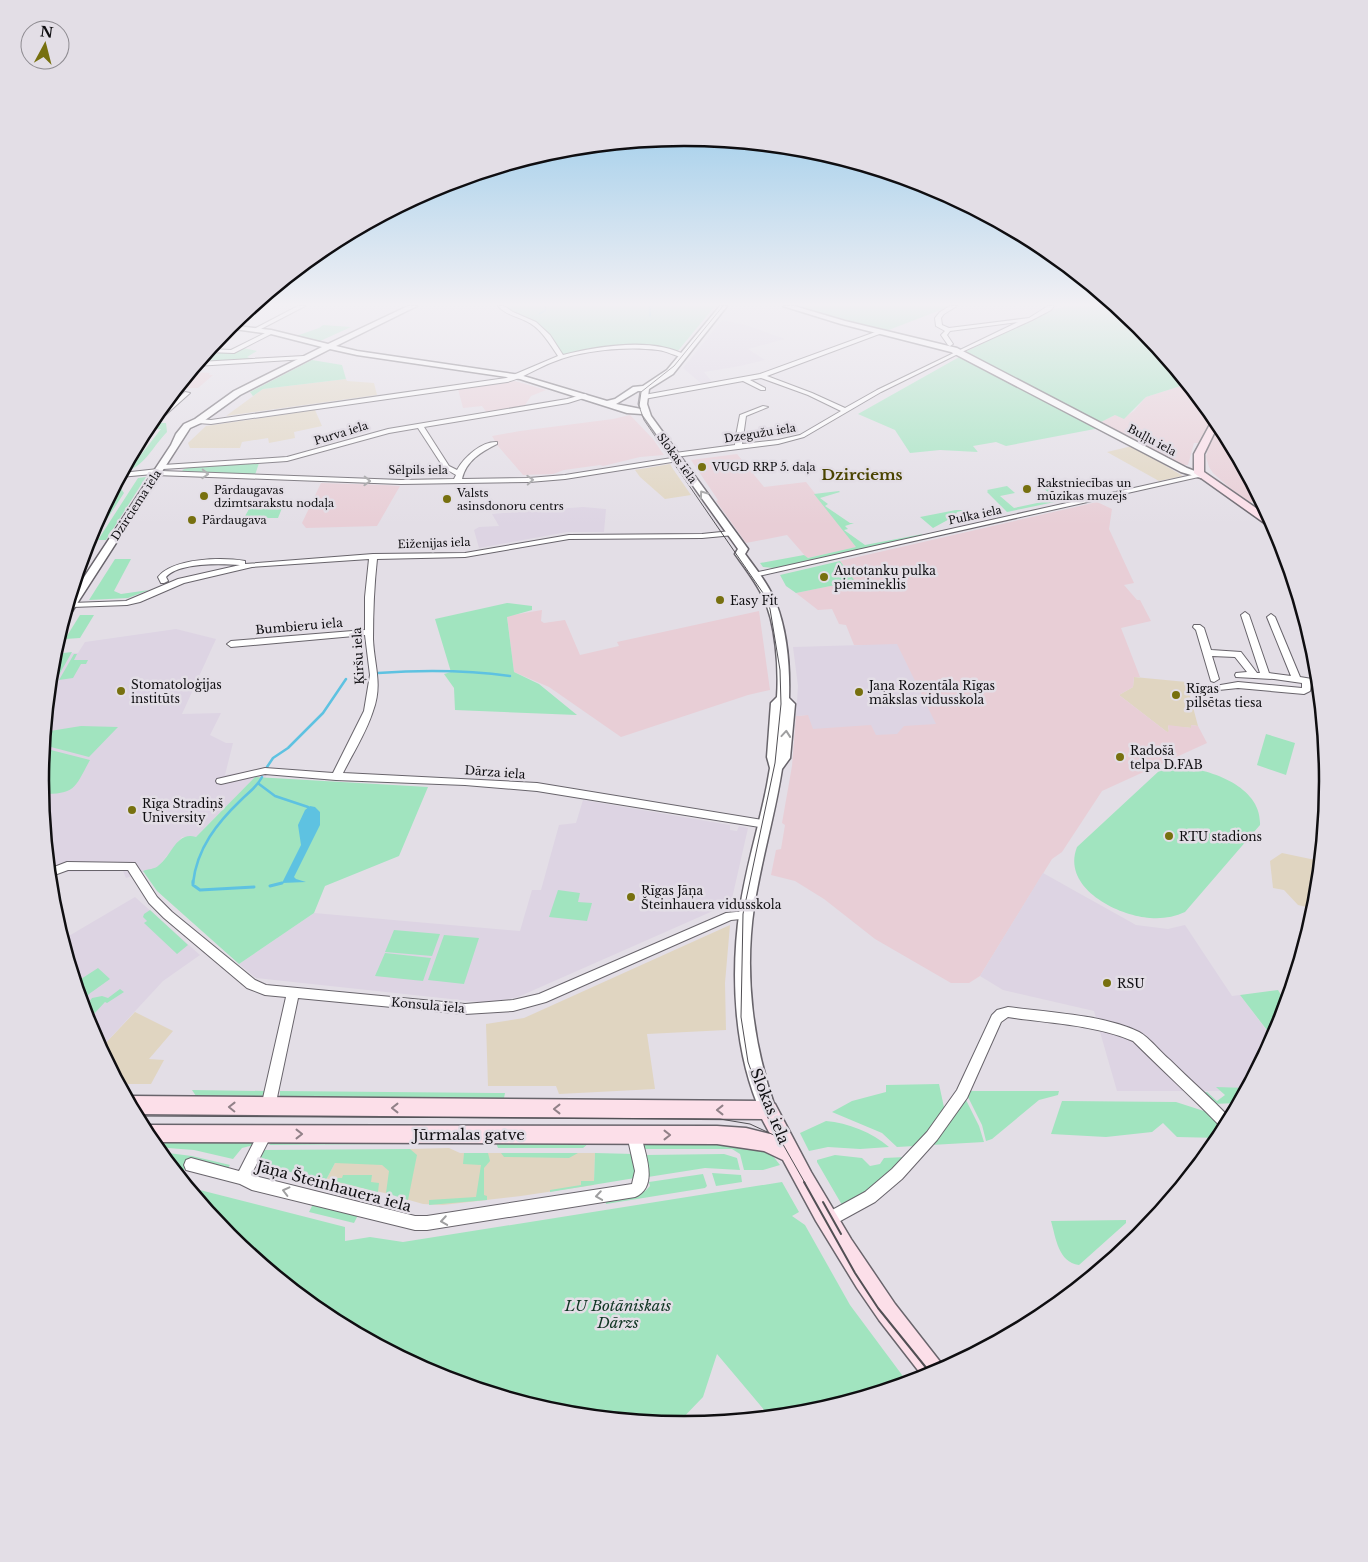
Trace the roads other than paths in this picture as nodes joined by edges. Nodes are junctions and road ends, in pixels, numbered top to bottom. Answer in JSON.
{"nodes":[{"id":1,"x":263,"y":379,"type":"edge"},
{"id":2,"x":507,"y":379,"type":"edge"},
{"id":3,"x":526,"y":379,"type":"edge"},
{"id":4,"x":660,"y":379,"type":"edge"},
{"id":5,"x":750,"y":379,"type":"edge"},
{"id":6,"x":770,"y":379,"type":"edge"},
{"id":7,"x":905,"y":379,"type":"edge"},
{"id":8,"x":1010,"y":379,"type":"edge"},
{"id":9,"x":746,"y":380,"type":"junction"},
{"id":10,"x":645,"y":388,"type":"junction"},
{"id":11,"x":763,"y":389,"type":"dead end"},
{"id":12,"x":187,"y":392,"type":"dead end"},
{"id":13,"x":585,"y":396,"type":"junction"},
{"id":14,"x":644,"y":397,"type":"junction"},
{"id":15,"x":618,"y":401,"type":"junction"},
{"id":16,"x":173,"y":403,"type":"edge"},
{"id":17,"x":610,"y":403,"type":"junction"},
{"id":18,"x":765,"y":407,"type":"dead end"},
{"id":19,"x":844,"y":410,"type":"junction"},
{"id":20,"x":646,"y":412,"type":"junction"},
{"id":21,"x":163,"y":417,"type":"edge"},
{"id":22,"x":171,"y":418,"type":"dead end"},
{"id":23,"x":198,"y":421,"type":"junction"},
{"id":24,"x":419,"y":425,"type":"junction"},
{"id":25,"x":1212,"y":428,"type":"edge"},
{"id":26,"x":495,"y":443,"type":"dead end"},
{"id":27,"x":739,"y":446,"type":"junction"},
{"id":28,"x":677,"y":457,"type":"junction"},
{"id":29,"x":158,"y":470,"type":"junction"},
{"id":30,"x":128,"y":474,"type":"edge"},
{"id":31,"x":1201,"y":475,"type":"junction"},
{"id":32,"x":458,"y":477,"type":"junction"},
{"id":33,"x":1261,"y":516,"type":"edge"},
{"id":34,"x":731,"y":532,"type":"junction"},
{"id":35,"x":374,"y":556,"type":"junction"},
{"id":36,"x":252,"y":565,"type":"junction"},
{"id":37,"x":754,"y":575,"type":"junction"},
{"id":38,"x":167,"y":583,"type":"junction"},
{"id":39,"x":76,"y":598,"type":"edge"},
{"id":40,"x":74,"y":604,"type":"edge"},
{"id":41,"x":1245,"y":615,"type":"dead end"},
{"id":42,"x":1271,"y":617,"type":"dead end"},
{"id":43,"x":1197,"y":627,"type":"dead end"},
{"id":44,"x":369,"y":632,"type":"junction"},
{"id":45,"x":231,"y":644,"type":"dead end"},
{"id":46,"x":1207,"y":653,"type":"junction"},
{"id":47,"x":1245,"y":661,"type":"junction"},
{"id":48,"x":1262,"y":662,"type":"junction"},
{"id":49,"x":1239,"y":675,"type":"dead end"},
{"id":50,"x":1254,"y":675,"type":"junction"},
{"id":51,"x":1266,"y":676,"type":"junction"},
{"id":52,"x":1296,"y":678,"type":"junction"},
{"id":53,"x":1214,"y":679,"type":"dead end"},
{"id":54,"x":1306,"y":681,"type":"junction"},
{"id":55,"x":1311,"y":682,"type":"edge"},
{"id":56,"x":1212,"y":689,"type":"dead end"},
{"id":57,"x":336,"y":777,"type":"junction"},
{"id":58,"x":221,"y":781,"type":"dead end"},
{"id":59,"x":765,"y":824,"type":"junction"},
{"id":60,"x":55,"y":871,"type":"edge"},
{"id":61,"x":746,"y":914,"type":"junction"},
{"id":62,"x":293,"y":992,"type":"junction"},
{"id":63,"x":270,"y":1098,"type":"junction"},
{"id":64,"x":138,"y":1105,"type":"edge"},
{"id":65,"x":768,"y":1110,"type":"junction"},
{"id":66,"x":1221,"y":1119,"type":"edge"},
{"id":67,"x":155,"y":1133,"type":"edge"},
{"id":68,"x":264,"y":1134,"type":"junction"},
{"id":69,"x":634,"y":1135,"type":"junction"},
{"id":70,"x":790,"y":1153,"type":"junction"},
{"id":71,"x":191,"y":1165,"type":"dead end"},
{"id":72,"x":242,"y":1178,"type":"junction"},
{"id":73,"x":828,"y":1220,"type":"junction"},
{"id":74,"x":930,"y":1367,"type":"edge"}],
"edges":[{"from":1,"to":23,"type":"street","name":"Dzirciema iela"},
{"from":2,"to":23,"type":"street"},
{"from":3,"to":13,"type":"street"},
{"from":4,"to":10,"type":"street"},
{"from":5,"to":9,"type":"street"},
{"from":6,"to":19,"type":"street"},
{"from":7,"to":19,"type":"street","name":"Dzegužu iela"},
{"from":8,"to":31,"type":"street","name":"Buļļu iela"},
{"from":9,"to":11,"type":"street"},
{"from":9,"to":14,"type":"street"},
{"from":10,"to":14,"type":"street"},
{"from":10,"to":15,"type":"street"},
{"from":12,"to":16,"type":"street"},
{"from":13,"to":17,"type":"street"},
{"from":13,"to":24,"type":"street","name":"Purva iela"},
{"from":14,"to":15,"type":"street"},
{"from":14,"to":20,"type":"street"},
{"from":15,"to":17,"type":"street"},
{"from":17,"to":20,"type":"street"},
{"from":18,"to":27,"type":"street"},
{"from":19,"to":27,"type":"street","name":"Dzegužu iela"},
{"from":20,"to":28,"type":"street","name":"Slokas iela"},
{"from":21,"to":22,"type":"street"},
{"from":23,"to":29,"type":"street","name":"Dzirciema iela"},
{"from":24,"to":29,"type":"street","name":"Purva iela"},
{"from":24,"to":32,"type":"street"},
{"from":25,"to":31,"type":"main road"},
{"from":26,"to":32,"type":"street"},
{"from":27,"to":28,"type":"street","name":"Dzegužu iela"},
{"from":32,"to":28,"type":"street","name":"Sēlpils iela","one_way":true},
{"from":34,"to":28,"type":"street","name":"Slokas iela","one_way":true},
{"from":29,"to":30,"type":"street","name":"Purva iela"},
{"from":29,"to":32,"type":"street","name":"Sēlpils iela","one_way":true},
{"from":29,"to":39,"type":"street","name":"Dzirciema iela"},
{"from":31,"to":33,"type":"main road"},
{"from":31,"to":37,"type":"street","name":"Pulka iela"},
{"from":34,"to":35,"type":"street","name":"Eiženijas iela"},
{"from":34,"to":37,"type":"street","name":"Slokas iela"},
{"from":35,"to":36,"type":"street","name":"Eiženijas iela"},
{"from":35,"to":44,"type":"street","name":"Ķiršu iela"},
{"from":36,"to":38,"type":"street","name":"Eiženijas iela"},
{"from":36,"to":38,"type":"street"},
{"from":37,"to":59,"type":"street","name":"Slokas iela"},
{"from":38,"to":40,"type":"street"},
{"from":41,"to":48,"type":"street"},
{"from":42,"to":52,"type":"street"},
{"from":43,"to":46,"type":"street"},
{"from":44,"to":45,"type":"street","name":"Bumbieru iela"},
{"from":44,"to":57,"type":"street","name":"Ķiršu iela"},
{"from":46,"to":47,"type":"street"},
{"from":46,"to":53,"type":"street"},
{"from":47,"to":48,"type":"street"},
{"from":47,"to":50,"type":"street"},
{"from":48,"to":51,"type":"street"},
{"from":49,"to":50,"type":"street"},
{"from":50,"to":51,"type":"street"},
{"from":51,"to":52,"type":"street"},
{"from":52,"to":54,"type":"street"},
{"from":54,"to":55,"type":"street"},
{"from":54,"to":56,"type":"street"},
{"from":57,"to":58,"type":"street","name":"Dārza iela"},
{"from":57,"to":59,"type":"street","name":"Dārza iela"},
{"from":59,"to":61,"type":"street","name":"Slokas iela"},
{"from":60,"to":62,"type":"street","name":"Konsula iela"},
{"from":61,"to":62,"type":"street","name":"Konsula iela"},
{"from":61,"to":65,"type":"street","name":"Slokas iela"},
{"from":62,"to":63,"type":"street"},
{"from":63,"to":64,"type":"main road","name":"Jūrmalas gatve","one_way":true},
{"from":65,"to":63,"type":"main road","name":"Jūrmalas gatve","one_way":true},
{"from":65,"to":70,"type":"main road","name":"Slokas iela"},
{"from":66,"to":73,"type":"street"},
{"from":67,"to":68,"type":"main road","name":"Jūrmalas gatve"},
{"from":68,"to":69,"type":"main road","name":"Jūrmalas gatve","one_way":true},
{"from":68,"to":72,"type":"street"},
{"from":69,"to":70,"type":"main road","name":"Jūrmalas gatve","one_way":true},
{"from":69,"to":72,"type":"street","name":"Jāņa Šteinhauera iela","one_way":true},
{"from":70,"to":73,"type":"main road","name":"Slokas iela"},
{"from":71,"to":72,"type":"street","name":"Jāņa Šteinhauera iela"},
{"from":73,"to":74,"type":"main road","name":"Slokas iela"}]}
